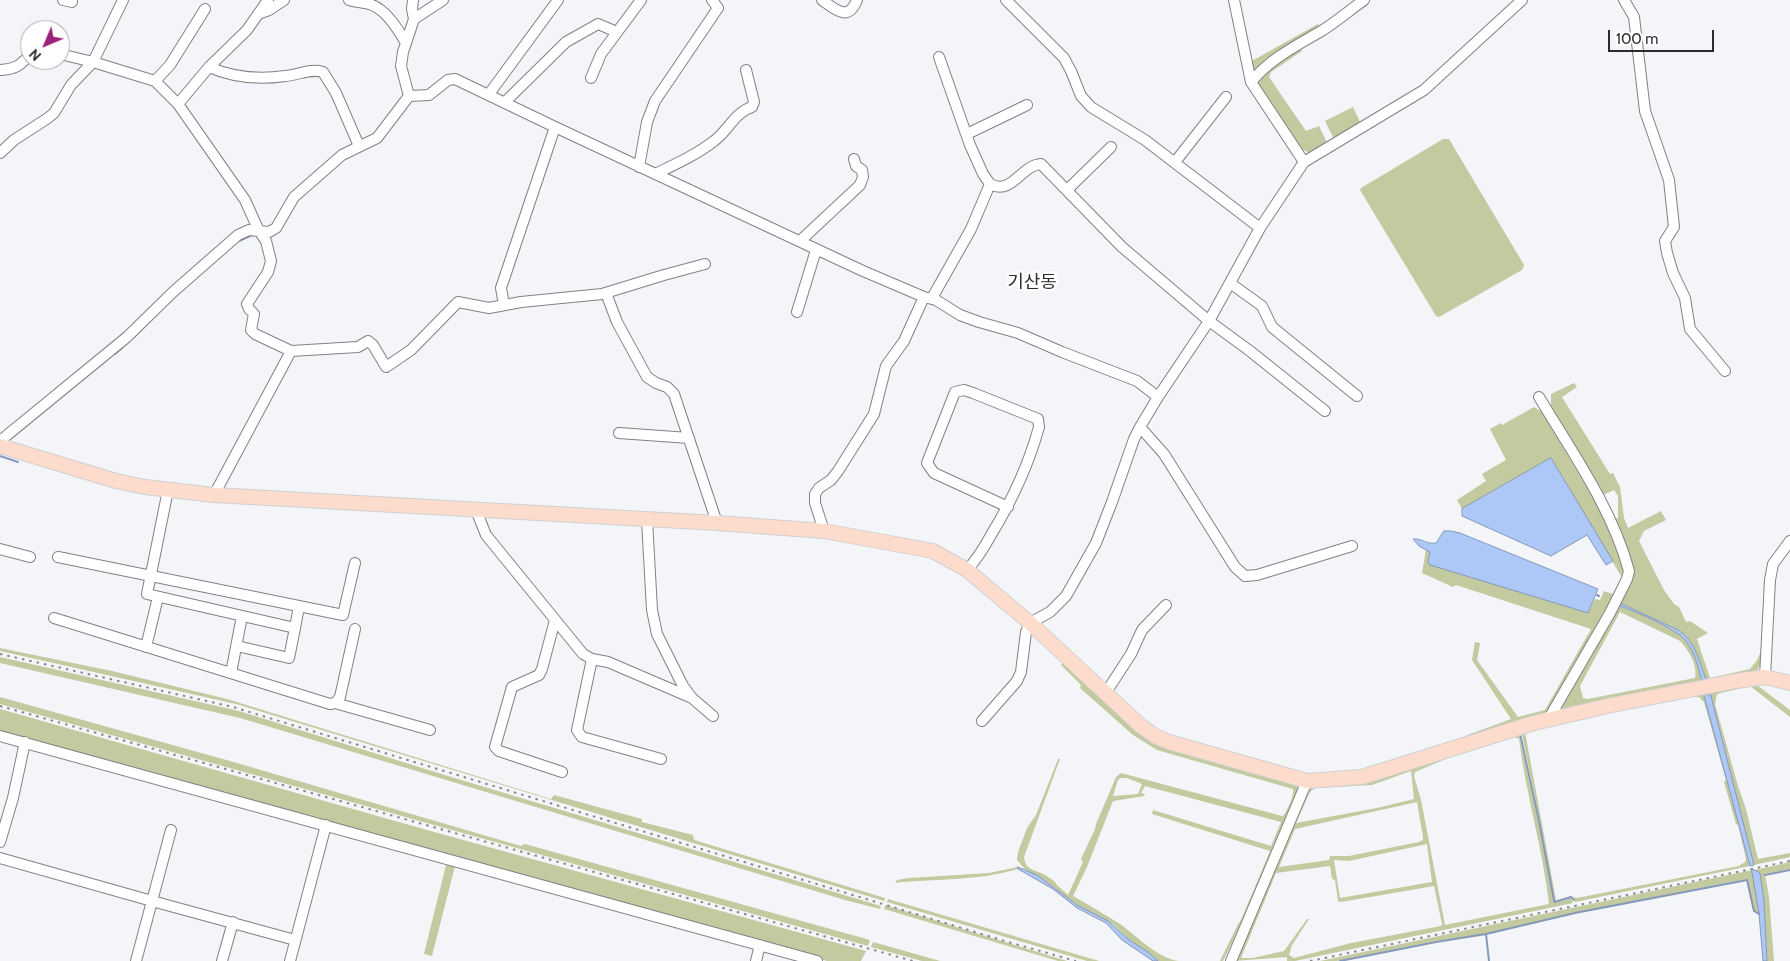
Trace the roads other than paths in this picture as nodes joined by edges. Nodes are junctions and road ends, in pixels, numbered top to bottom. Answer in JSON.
{"nodes":[{"id":1,"x":123,"y":0,"type":"edge"},
{"id":2,"x":268,"y":0,"type":"edge"},
{"id":3,"x":284,"y":0,"type":"edge"},
{"id":4,"x":349,"y":0,"type":"edge"},
{"id":5,"x":413,"y":0,"type":"edge"},
{"id":6,"x":443,"y":0,"type":"edge"},
{"id":7,"x":558,"y":0,"type":"edge"},
{"id":8,"x":642,"y":0,"type":"edge"},
{"id":9,"x":712,"y":0,"type":"edge"},
{"id":10,"x":822,"y":0,"type":"edge"},
{"id":11,"x":857,"y":0,"type":"edge"},
{"id":12,"x":1006,"y":0,"type":"edge"},
{"id":13,"x":1234,"y":0,"type":"edge"},
{"id":14,"x":1364,"y":0,"type":"edge"},
{"id":15,"x":1522,"y":0,"type":"edge"},
{"id":16,"x":1624,"y":0,"type":"edge"},
{"id":17,"x":205,"y":9,"type":"dead end"},
{"id":18,"x":258,"y":14,"type":"junction"},
{"id":19,"x":414,"y":19,"type":"junction"},
{"id":20,"x":618,"y":32,"type":"junction"},
{"id":21,"x":406,"y":43,"type":"junction"},
{"id":22,"x":70,"y":56,"type":"edge"},
{"id":23,"x":939,"y":56,"type":"dead end"},
{"id":24,"x":93,"y":62,"type":"junction"},
{"id":25,"x":20,"y":65,"type":"edge"},
{"id":26,"x":209,"y":67,"type":"junction"},
{"id":27,"x":0,"y":70,"type":"edge"},
{"id":28,"x":746,"y":70,"type":"dead end"},
{"id":29,"x":591,"y":78,"type":"dead end"},
{"id":30,"x":155,"y":81,"type":"junction"},
{"id":31,"x":1250,"y":82,"type":"junction"},
{"id":32,"x":489,"y":94,"type":"junction"},
{"id":33,"x":409,"y":96,"type":"junction"},
{"id":34,"x":1226,"y":97,"type":"dead end"},
{"id":35,"x":505,"y":102,"type":"junction"},
{"id":36,"x":178,"y":104,"type":"junction"},
{"id":37,"x":1027,"y":104,"type":"dead end"},
{"id":38,"x":554,"y":127,"type":"junction"},
{"id":39,"x":967,"y":134,"type":"junction"},
{"id":40,"x":359,"y":146,"type":"junction"},
{"id":41,"x":1111,"y":147,"type":"dead end"},
{"id":42,"x":0,"y":153,"type":"edge"},
{"id":43,"x":854,"y":159,"type":"dead end"},
{"id":44,"x":1175,"y":162,"type":"junction"},
{"id":45,"x":1304,"y":162,"type":"junction"},
{"id":46,"x":639,"y":167,"type":"junction"},
{"id":47,"x":655,"y":174,"type":"junction"},
{"id":48,"x":990,"y":184,"type":"junction"},
{"id":49,"x":1067,"y":190,"type":"junction"},
{"id":50,"x":1260,"y":228,"type":"junction"},
{"id":51,"x":258,"y":231,"type":"junction"},
{"id":52,"x":800,"y":241,"type":"junction"},
{"id":53,"x":816,"y":250,"type":"junction"},
{"id":54,"x":705,"y":264,"type":"dead end"},
{"id":55,"x":1230,"y":283,"type":"junction"},
{"id":56,"x":606,"y":293,"type":"junction"},
{"id":57,"x":928,"y":298,"type":"junction"},
{"id":58,"x":504,"y":304,"type":"junction"},
{"id":59,"x":798,"y":312,"type":"dead end"},
{"id":60,"x":1209,"y":321,"type":"junction"},
{"id":61,"x":291,"y":351,"type":"junction"},
{"id":62,"x":1725,"y":371,"type":"dead end"},
{"id":63,"x":1158,"y":396,"type":"junction"},
{"id":64,"x":1357,"y":396,"type":"dead end"},
{"id":65,"x":1539,"y":397,"type":"dead end"},
{"id":66,"x":1325,"y":410,"type":"dead end"},
{"id":67,"x":1140,"y":427,"type":"junction"},
{"id":68,"x":619,"y":434,"type":"dead end"},
{"id":69,"x":690,"y":438,"type":"junction"},
{"id":70,"x":0,"y":440,"type":"edge"},
{"id":71,"x":0,"y":446,"type":"edge"},
{"id":72,"x":168,"y":490,"type":"junction"},
{"id":73,"x":214,"y":495,"type":"junction"},
{"id":74,"x":1008,"y":507,"type":"junction"},
{"id":75,"x":476,"y":510,"type":"junction"},
{"id":76,"x":647,"y":520,"type":"junction"},
{"id":77,"x":716,"y":523,"type":"junction"},
{"id":78,"x":824,"y":531,"type":"junction"},
{"id":79,"x":1790,"y":541,"type":"edge"},
{"id":80,"x":1352,"y":546,"type":"dead end"},
{"id":81,"x":0,"y":549,"type":"edge"},
{"id":82,"x":30,"y":557,"type":"dead end"},
{"id":83,"x":58,"y":557,"type":"dead end"},
{"id":84,"x":355,"y":564,"type":"dead end"},
{"id":85,"x":967,"y":570,"type":"junction"},
{"id":86,"x":151,"y":575,"type":"junction"},
{"id":87,"x":158,"y":597,"type":"junction"},
{"id":88,"x":1166,"y":605,"type":"dead end"},
{"id":89,"x":299,"y":606,"type":"junction"},
{"id":90,"x":242,"y":616,"type":"junction"},
{"id":91,"x":54,"y":618,"type":"dead end"},
{"id":92,"x":555,"y":620,"type":"junction"},
{"id":93,"x":1030,"y":623,"type":"junction"},
{"id":94,"x":295,"y":628,"type":"junction"},
{"id":95,"x":355,"y":629,"type":"dead end"},
{"id":96,"x":237,"y":646,"type":"junction"},
{"id":97,"x":146,"y":647,"type":"junction"},
{"id":98,"x":592,"y":659,"type":"junction"},
{"id":99,"x":231,"y":673,"type":"junction"},
{"id":100,"x":1765,"y":677,"type":"junction"},
{"id":101,"x":1790,"y":683,"type":"edge"},
{"id":102,"x":1105,"y":694,"type":"junction"},
{"id":103,"x":692,"y":698,"type":"junction"},
{"id":104,"x":335,"y":703,"type":"junction"},
{"id":105,"x":713,"y":716,"type":"dead end"},
{"id":106,"x":1548,"y":720,"type":"junction"},
{"id":107,"x":982,"y":721,"type":"dead end"},
{"id":108,"x":430,"y":730,"type":"dead end"},
{"id":109,"x":0,"y":736,"type":"edge"},
{"id":110,"x":25,"y":742,"type":"junction"},
{"id":111,"x":661,"y":760,"type":"dead end"},
{"id":112,"x":562,"y":772,"type":"dead end"},
{"id":113,"x":1307,"y":781,"type":"junction"},
{"id":114,"x":326,"y":825,"type":"junction"},
{"id":115,"x":171,"y":830,"type":"dead end"},
{"id":116,"x":0,"y":842,"type":"edge"},
{"id":117,"x":0,"y":858,"type":"edge"},
{"id":118,"x":152,"y":901,"type":"junction"},
{"id":119,"x":233,"y":922,"type":"junction"},
{"id":120,"x":295,"y":940,"type":"junction"},
{"id":121,"x":760,"y":945,"type":"junction"},
{"id":122,"x":136,"y":961,"type":"edge"},
{"id":123,"x":222,"y":961,"type":"edge"},
{"id":124,"x":290,"y":961,"type":"edge"},
{"id":125,"x":756,"y":961,"type":"edge"},
{"id":126,"x":817,"y":961,"type":"edge"},
{"id":127,"x":1231,"y":961,"type":"edge"}],
"edges":[{"from":1,"to":24,"type":"street"},
{"from":2,"to":18,"type":"street"},
{"from":3,"to":18,"type":"street"},
{"from":4,"to":21,"type":"street"},
{"from":5,"to":19,"type":"street"},
{"from":6,"to":19,"type":"street"},
{"from":7,"to":32,"type":"street"},
{"from":8,"to":20,"type":"street"},
{"from":9,"to":46,"type":"street"},
{"from":10,"to":11,"type":"street"},
{"from":12,"to":44,"type":"street"},
{"from":13,"to":31,"type":"street"},
{"from":14,"to":31,"type":"street"},
{"from":15,"to":45,"type":"street"},
{"from":16,"to":62,"type":"street"},
{"from":17,"to":30,"type":"street"},
{"from":18,"to":26,"type":"street"},
{"from":19,"to":21,"type":"street"},
{"from":20,"to":29,"type":"street"},
{"from":20,"to":35,"type":"street"},
{"from":21,"to":33,"type":"street"},
{"from":22,"to":24,"type":"street"},
{"from":23,"to":39,"type":"street"},
{"from":24,"to":30,"type":"street"},
{"from":24,"to":42,"type":"street"},
{"from":25,"to":27,"type":"street"},
{"from":26,"to":36,"type":"street"},
{"from":26,"to":40,"type":"street"},
{"from":28,"to":47,"type":"street"},
{"from":30,"to":36,"type":"street"},
{"from":31,"to":45,"type":"street"},
{"from":32,"to":33,"type":"street"},
{"from":32,"to":35,"type":"street"},
{"from":33,"to":40,"type":"street"},
{"from":34,"to":44,"type":"street"},
{"from":35,"to":38,"type":"street"},
{"from":36,"to":51,"type":"street"},
{"from":37,"to":39,"type":"street"},
{"from":38,"to":46,"type":"street"},
{"from":38,"to":58,"type":"street"},
{"from":39,"to":48,"type":"street"},
{"from":40,"to":51,"type":"street"},
{"from":41,"to":49,"type":"street"},
{"from":43,"to":52,"type":"street"},
{"from":44,"to":50,"type":"street"},
{"from":45,"to":50,"type":"street"},
{"from":46,"to":47,"type":"street"},
{"from":47,"to":52,"type":"street"},
{"from":48,"to":49,"type":"street"},
{"from":48,"to":57,"type":"street"},
{"from":49,"to":60,"type":"street"},
{"from":50,"to":55,"type":"street"},
{"from":51,"to":61,"type":"street"},
{"from":51,"to":70,"type":"street"},
{"from":52,"to":53,"type":"street"},
{"from":53,"to":57,"type":"street"},
{"from":53,"to":59,"type":"street"},
{"from":54,"to":56,"type":"street"},
{"from":55,"to":60,"type":"street"},
{"from":55,"to":64,"type":"street"},
{"from":56,"to":58,"type":"street"},
{"from":56,"to":69,"type":"street"},
{"from":57,"to":63,"type":"street"},
{"from":57,"to":78,"type":"street"},
{"from":58,"to":61,"type":"street"},
{"from":60,"to":63,"type":"street"},
{"from":60,"to":66,"type":"street"},
{"from":61,"to":73,"type":"street"},
{"from":63,"to":67,"type":"street"},
{"from":65,"to":106,"type":"street"},
{"from":67,"to":80,"type":"street"},
{"from":67,"to":93,"type":"street"},
{"from":68,"to":69,"type":"street"},
{"from":69,"to":77,"type":"street"},
{"from":71,"to":72,"type":"main road"},
{"from":72,"to":73,"type":"main road"},
{"from":72,"to":86,"type":"street"},
{"from":73,"to":75,"type":"main road"},
{"from":74,"to":74,"type":"street"},
{"from":74,"to":85,"type":"street"},
{"from":75,"to":76,"type":"main road"},
{"from":75,"to":92,"type":"street"},
{"from":76,"to":77,"type":"main road"},
{"from":76,"to":103,"type":"street"},
{"from":77,"to":78,"type":"main road"},
{"from":78,"to":85,"type":"main road"},
{"from":79,"to":100,"type":"street"},
{"from":81,"to":82,"type":"street"},
{"from":83,"to":86,"type":"street"},
{"from":84,"to":89,"type":"street"},
{"from":85,"to":93,"type":"main road"},
{"from":86,"to":87,"type":"street"},
{"from":86,"to":89,"type":"street"},
{"from":87,"to":90,"type":"street"},
{"from":87,"to":97,"type":"street"},
{"from":88,"to":102,"type":"street"},
{"from":89,"to":94,"type":"street"},
{"from":90,"to":94,"type":"street"},
{"from":90,"to":96,"type":"street"},
{"from":91,"to":97,"type":"street"},
{"from":92,"to":98,"type":"street"},
{"from":92,"to":112,"type":"street"},
{"from":93,"to":102,"type":"main road"},
{"from":93,"to":107,"type":"street"},
{"from":94,"to":96,"type":"street"},
{"from":95,"to":104,"type":"street"},
{"from":96,"to":99,"type":"street"},
{"from":97,"to":99,"type":"street"},
{"from":98,"to":103,"type":"street"},
{"from":98,"to":111,"type":"street"},
{"from":99,"to":104,"type":"street"},
{"from":100,"to":101,"type":"main road"},
{"from":100,"to":106,"type":"main road"},
{"from":102,"to":113,"type":"main road"},
{"from":103,"to":105,"type":"street"},
{"from":104,"to":108,"type":"street"},
{"from":106,"to":113,"type":"main road"},
{"from":109,"to":110,"type":"street"},
{"from":110,"to":114,"type":"street"},
{"from":110,"to":116,"type":"street"},
{"from":113,"to":127,"type":"street"},
{"from":114,"to":120,"type":"street"},
{"from":114,"to":121,"type":"street"},
{"from":115,"to":118,"type":"street"},
{"from":117,"to":118,"type":"street"},
{"from":118,"to":119,"type":"street"},
{"from":118,"to":122,"type":"street"},
{"from":119,"to":120,"type":"street"},
{"from":119,"to":123,"type":"street"},
{"from":120,"to":124,"type":"street"},
{"from":121,"to":125,"type":"street"},
{"from":121,"to":126,"type":"street"}]}
